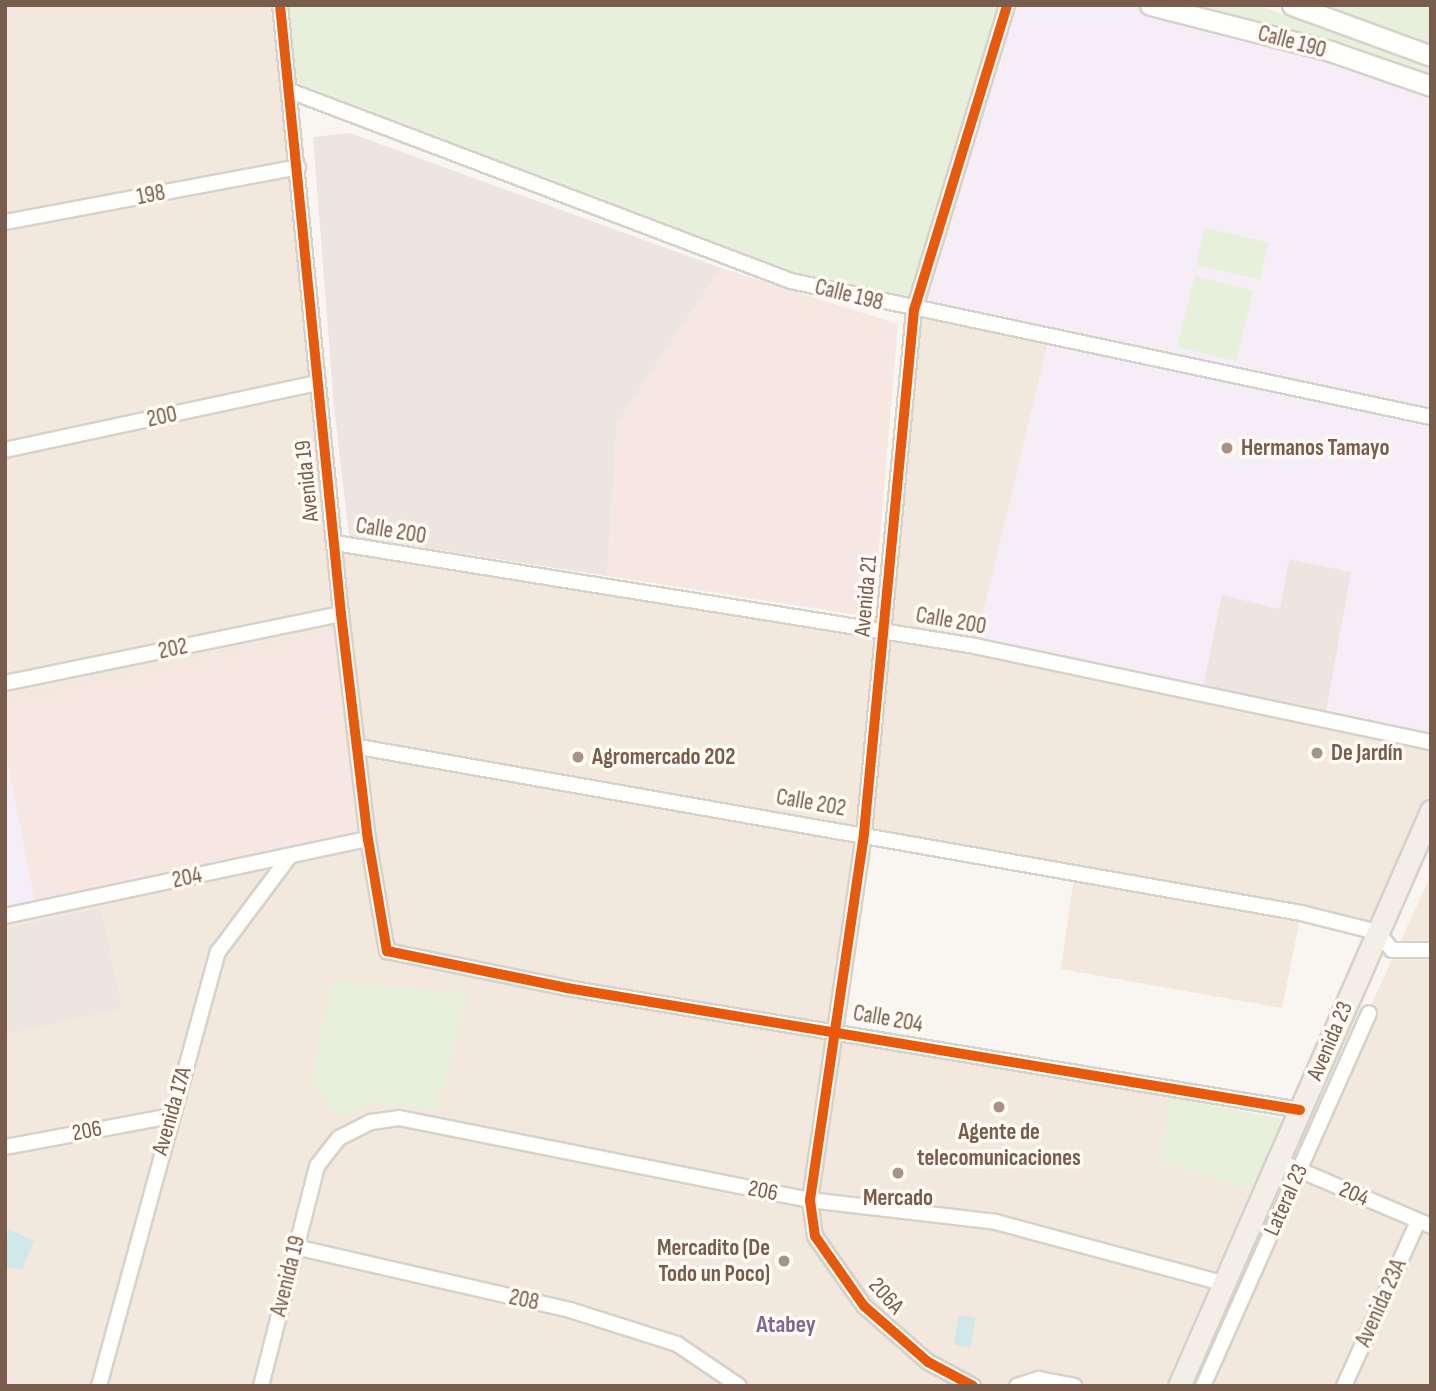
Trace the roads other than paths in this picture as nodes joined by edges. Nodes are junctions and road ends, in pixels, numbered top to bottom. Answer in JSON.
{"nodes":[{"id":1,"x":280,"y":5,"type":"edge"},
{"id":2,"x":1007,"y":5,"type":"edge"},
{"id":3,"x":1150,"y":5,"type":"edge"},
{"id":4,"x":1292,"y":5,"type":"edge"},
{"id":5,"x":1431,"y":56,"type":"edge"},
{"id":6,"x":1431,"y":86,"type":"edge"},
{"id":7,"x":290,"y":91,"type":"junction"},
{"id":8,"x":298,"y":167,"type":"junction"},
{"id":9,"x":5,"y":222,"type":"edge"},
{"id":10,"x":914,"y":310,"type":"junction"},
{"id":11,"x":318,"y":383,"type":"junction"},
{"id":12,"x":1431,"y":417,"type":"edge"},
{"id":13,"x":5,"y":450,"type":"edge"},
{"id":14,"x":335,"y":543,"type":"junction"},
{"id":15,"x":341,"y":614,"type":"junction"},
{"id":16,"x":884,"y":631,"type":"junction"},
{"id":17,"x":5,"y":683,"type":"edge"},
{"id":18,"x":1431,"y":742,"type":"edge"},
{"id":19,"x":359,"y":747,"type":"junction"},
{"id":20,"x":1431,"y":811,"type":"edge"},
{"id":21,"x":864,"y":833,"type":"junction"},
{"id":22,"x":368,"y":839,"type":"junction"},
{"id":23,"x":289,"y":857,"type":"junction"},
{"id":24,"x":5,"y":916,"type":"edge"},
{"id":25,"x":1377,"y":932,"type":"junction"},
{"id":26,"x":1431,"y":950,"type":"edge"},
{"id":27,"x":387,"y":951,"type":"joint"},
{"id":28,"x":1369,"y":1013,"type":"dead end"},
{"id":29,"x":832,"y":1031,"type":"junction"},
{"id":30,"x":1300,"y":1110,"type":"junction"},
{"id":31,"x":170,"y":1116,"type":"junction"},
{"id":32,"x":5,"y":1147,"type":"edge"},
{"id":33,"x":1278,"y":1161,"type":"junction"},
{"id":34,"x":317,"y":1166,"type":"joint"},
{"id":35,"x":1299,"y":1170,"type":"junction"},
{"id":36,"x":810,"y":1200,"type":"junction"},
{"id":37,"x":1424,"y":1223,"type":"edge"},
{"id":38,"x":295,"y":1247,"type":"junction"},
{"id":39,"x":1225,"y":1283,"type":"junction"},
{"id":40,"x":1023,"y":1385,"type":"edge"},
{"id":41,"x":99,"y":1386,"type":"edge"},
{"id":42,"x":261,"y":1386,"type":"edge"},
{"id":43,"x":739,"y":1386,"type":"edge"},
{"id":44,"x":973,"y":1386,"type":"edge"},
{"id":45,"x":1074,"y":1386,"type":"edge"},
{"id":46,"x":1179,"y":1386,"type":"edge"},
{"id":47,"x":1203,"y":1386,"type":"edge"},
{"id":48,"x":1344,"y":1386,"type":"edge"}],
"edges":[{"from":1,"to":7,"type":"street","name":"Avenida 19"},
{"from":2,"to":10,"type":"street","name":"Avenida 21"},
{"from":3,"to":6,"type":"main road","name":"Calle 190"},
{"from":4,"to":5,"type":"main road","name":"Calle 190"},
{"from":7,"to":8,"type":"street","name":"Avenida 19"},
{"from":7,"to":10,"type":"street","name":"Calle 198"},
{"from":8,"to":9,"type":"street","name":"198"},
{"from":8,"to":11,"type":"street","name":"Avenida 19"},
{"from":10,"to":12,"type":"street","name":"Calle 198"},
{"from":10,"to":16,"type":"street","name":"Avenida 21"},
{"from":11,"to":13,"type":"street","name":"200"},
{"from":11,"to":14,"type":"street","name":"Avenida 19"},
{"from":14,"to":15,"type":"street","name":"Avenida 19"},
{"from":14,"to":16,"type":"street","name":"Calle 200"},
{"from":15,"to":17,"type":"street","name":"202"},
{"from":15,"to":19,"type":"street","name":"Avenida 19"},
{"from":16,"to":18,"type":"street","name":"Calle 200"},
{"from":16,"to":21,"type":"street","name":"Avenida 21"},
{"from":19,"to":21,"type":"street","name":"Calle 202"},
{"from":19,"to":22,"type":"street","name":"Avenida 19"},
{"from":20,"to":25,"type":"main road","name":"Avenida 23"},
{"from":21,"to":25,"type":"street","name":"Calle 202"},
{"from":21,"to":29,"type":"street","name":"Avenida 21"},
{"from":22,"to":23,"type":"street","name":"204"},
{"from":22,"to":27,"type":"street","name":"Avenida 19"},
{"from":23,"to":24,"type":"street","name":"204"},
{"from":23,"to":31,"type":"street","name":"Avenida 17A"},
{"from":25,"to":26,"type":"street"},
{"from":25,"to":30,"type":"main road","name":"Avenida 23"},
{"from":27,"to":29,"type":"street","name":"Calle 204"},
{"from":28,"to":35,"type":"street","name":"Lateral 23"},
{"from":29,"to":30,"type":"street","name":"Calle 204"},
{"from":29,"to":36,"type":"street","name":"Avenida 21"},
{"from":30,"to":33,"type":"main road","name":"Avenida 23"},
{"from":31,"to":32,"type":"street","name":"206"},
{"from":31,"to":41,"type":"street","name":"Avenida 17A"},
{"from":33,"to":35,"type":"street","name":"204"},
{"from":33,"to":39,"type":"main road","name":"Avenida 23"},
{"from":34,"to":36,"type":"street","name":"206"},
{"from":34,"to":38,"type":"street","name":"Avenida 19"},
{"from":35,"to":37,"type":"street","name":"204"},
{"from":35,"to":47,"type":"street","name":"Lateral 23"},
{"from":36,"to":39,"type":"street","name":"206"},
{"from":36,"to":44,"type":"street","name":"206A"},
{"from":37,"to":48,"type":"street","name":"Avenida 23A"},
{"from":38,"to":42,"type":"street","name":"Avenida 19"},
{"from":38,"to":43,"type":"street","name":"208"},
{"from":39,"to":46,"type":"main road","name":"Avenida 23"},
{"from":40,"to":45,"type":"street"}]}
